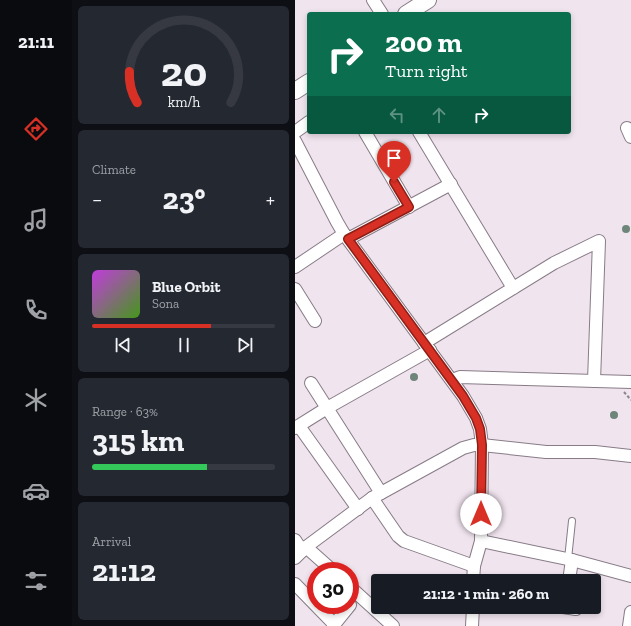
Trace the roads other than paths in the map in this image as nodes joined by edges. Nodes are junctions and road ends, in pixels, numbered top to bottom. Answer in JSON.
{"nodes":[{"id":1,"x":373,"y":0,"type":"edge"},
{"id":2,"x":428,"y":0,"type":"edge"},
{"id":3,"x":381,"y":12,"type":"edge"},
{"id":4,"x":409,"y":12,"type":"edge"},
{"id":5,"x":307,"y":83,"type":"edge"},
{"id":6,"x":295,"y":91,"type":"edge"},
{"id":7,"x":307,"y":123,"type":"edge"},
{"id":8,"x":295,"y":132,"type":"edge"},
{"id":9,"x":366,"y":134,"type":"edge"},
{"id":10,"x":420,"y":134,"type":"edge"},
{"id":11,"x":295,"y":141,"type":"edge"},
{"id":12,"x":451,"y":184,"type":"junction"},
{"id":13,"x":409,"y":207,"type":"junction"},
{"id":14,"x":346,"y":237,"type":"junction"},
{"id":15,"x":295,"y":267,"type":"edge"},
{"id":16,"x":513,"y":288,"type":"junction"},
{"id":17,"x":295,"y":289,"type":"edge"},
{"id":18,"x":315,"y":321,"type":"dead end"},
{"id":19,"x":427,"y":347,"type":"junction"},
{"id":20,"x":452,"y":380,"type":"junction"},
{"id":21,"x":594,"y":381,"type":"junction"},
{"id":22,"x":631,"y":382,"type":"edge"},
{"id":23,"x":311,"y":383,"type":"dead end"},
{"id":24,"x":327,"y":408,"type":"junction"},
{"id":25,"x":297,"y":427,"type":"edge"},
{"id":26,"x":482,"y":445,"type":"junction"},
{"id":27,"x":631,"y":456,"type":"edge"},
{"id":28,"x":377,"y":496,"type":"junction"},
{"id":29,"x":358,"y":509,"type":"junction"},
{"id":30,"x":572,"y":521,"type":"dead end"},
{"id":31,"x":295,"y":540,"type":"edge"},
{"id":32,"x":481,"y":541,"type":"junction"},
{"id":33,"x":301,"y":552,"type":"edge"},
{"id":34,"x":570,"y":560,"type":"junction"},
{"id":35,"x":318,"y":562,"type":"edge"},
{"id":36,"x":474,"y":566,"type":"junction"},
{"id":37,"x":473,"y":574,"type":"edge"},
{"id":38,"x":569,"y":574,"type":"edge"},
{"id":39,"x":631,"y":576,"type":"edge"},
{"id":40,"x":295,"y":584,"type":"edge"},
{"id":41,"x":359,"y":595,"type":"edge"},
{"id":42,"x":631,"y":612,"type":"edge"},
{"id":43,"x":342,"y":614,"type":"edge"},
{"id":44,"x":473,"y":614,"type":"edge"},
{"id":45,"x":333,"y":625,"type":"edge"},
{"id":46,"x":393,"y":626,"type":"edge"},
{"id":47,"x":472,"y":626,"type":"edge"},
{"id":48,"x":629,"y":626,"type":"edge"}],
"edges":[{"from":1,"to":3,"type":"street"},
{"from":2,"to":4,"type":"street"},
{"from":5,"to":6,"type":"street"},
{"from":7,"to":8,"type":"street"},
{"from":9,"to":13,"type":"street"},
{"from":10,"to":12,"type":"street"},
{"from":11,"to":14,"type":"street"},
{"from":12,"to":13,"type":"street"},
{"from":12,"to":16,"type":"street"},
{"from":13,"to":14,"type":"street"},
{"from":14,"to":15,"type":"street"},
{"from":14,"to":19,"type":"street"},
{"from":16,"to":19,"type":"street"},
{"from":16,"to":21,"type":"street"},
{"from":17,"to":18,"type":"street"},
{"from":19,"to":20,"type":"street"},
{"from":19,"to":24,"type":"street"},
{"from":20,"to":21,"type":"street"},
{"from":20,"to":26,"type":"street"},
{"from":21,"to":22,"type":"street"},
{"from":23,"to":24,"type":"street"},
{"from":24,"to":25,"type":"street"},
{"from":24,"to":28,"type":"street"},
{"from":25,"to":29,"type":"street"},
{"from":26,"to":27,"type":"street"},
{"from":26,"to":28,"type":"street"},
{"from":26,"to":32,"type":"street"},
{"from":28,"to":29,"type":"street"},
{"from":28,"to":36,"type":"street"},
{"from":29,"to":33,"type":"street"},
{"from":30,"to":34,"type":"lane"},
{"from":31,"to":33,"type":"street"},
{"from":32,"to":34,"type":"street"},
{"from":32,"to":36,"type":"street"},
{"from":33,"to":35,"type":"street"},
{"from":34,"to":38,"type":"street"},
{"from":34,"to":39,"type":"street"},
{"from":36,"to":37,"type":"street"},
{"from":40,"to":45,"type":"street"},
{"from":41,"to":46,"type":"street"},
{"from":42,"to":48,"type":"street"},
{"from":43,"to":45,"type":"street"},
{"from":44,"to":47,"type":"street"}]}
